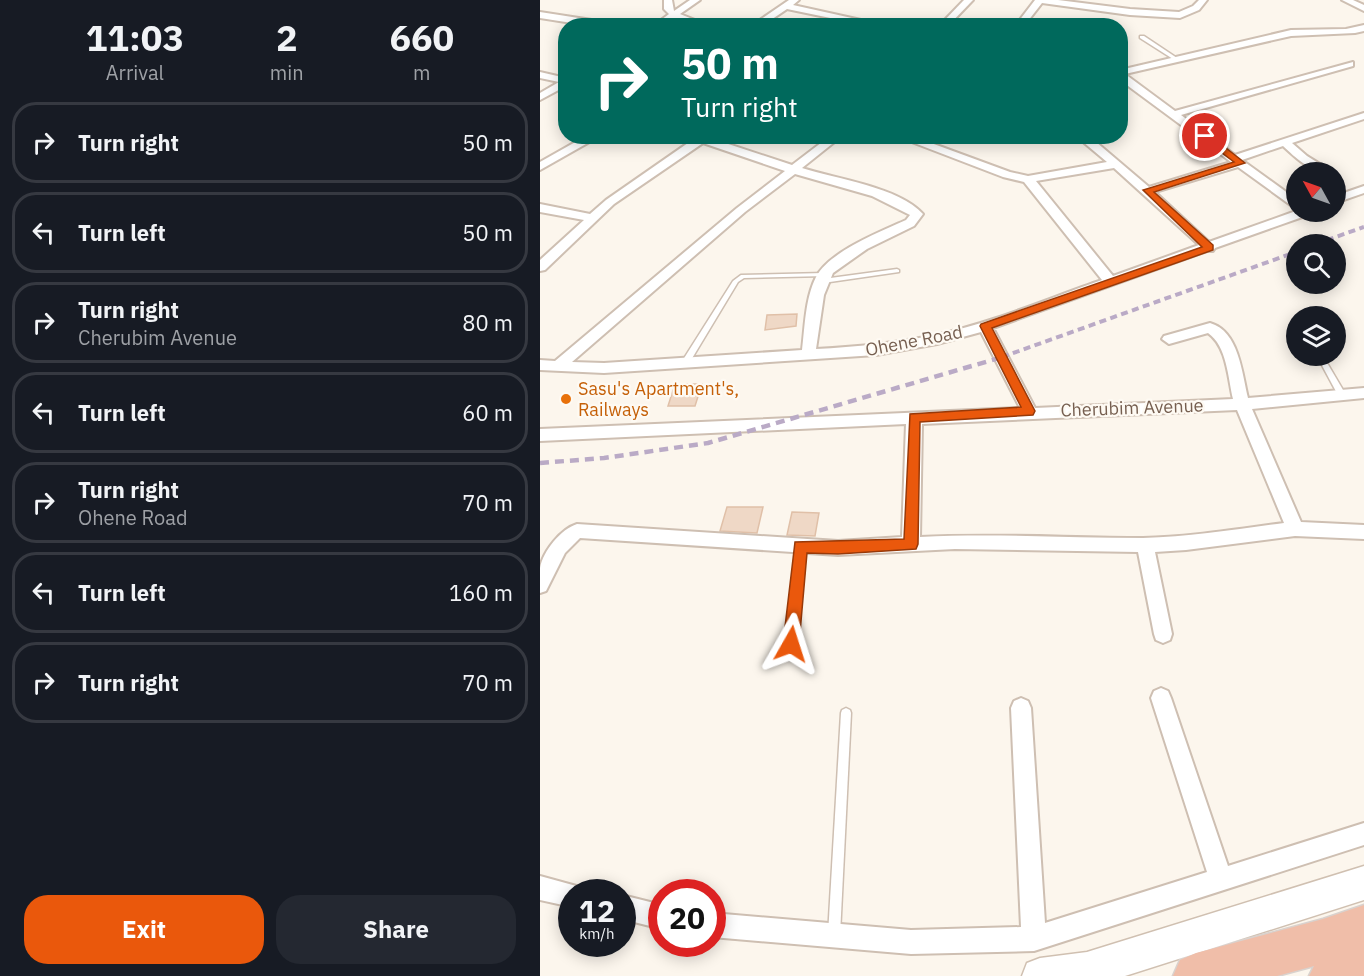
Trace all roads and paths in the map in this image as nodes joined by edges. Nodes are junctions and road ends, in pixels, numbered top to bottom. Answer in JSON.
{"nodes":[{"id":1,"x":668,"y":0,"type":"edge"},
{"id":2,"x":696,"y":0,"type":"edge"},
{"id":3,"x":795,"y":0,"type":"edge"},
{"id":4,"x":969,"y":0,"type":"edge"},
{"id":5,"x":1039,"y":0,"type":"edge"},
{"id":6,"x":1203,"y":0,"type":"edge"},
{"id":7,"x":1346,"y":0,"type":"edge"},
{"id":8,"x":787,"y":6,"type":"junction"},
{"id":9,"x":1364,"y":8,"type":"edge"},
{"id":10,"x":540,"y":15,"type":"edge"},
{"id":11,"x":674,"y":15,"type":"junction"},
{"id":12,"x":559,"y":18,"type":"edge"},
{"id":13,"x":669,"y":18,"type":"edge"},
{"id":14,"x":683,"y":18,"type":"edge"},
{"id":15,"x":768,"y":18,"type":"edge"},
{"id":16,"x":845,"y":18,"type":"edge"},
{"id":17,"x":952,"y":18,"type":"edge"},
{"id":18,"x":1025,"y":18,"type":"edge"},
{"id":19,"x":1363,"y":29,"type":"edge"},
{"id":20,"x":1142,"y":37,"type":"dead end"},
{"id":21,"x":1175,"y":58,"type":"junction"},
{"id":22,"x":1350,"y":64,"type":"dead end"},
{"id":23,"x":1128,"y":72,"type":"edge"},
{"id":24,"x":540,"y":75,"type":"edge"},
{"id":25,"x":558,"y":80,"type":"edge"},
{"id":26,"x":1128,"y":80,"type":"edge"},
{"id":27,"x":558,"y":87,"type":"edge"},
{"id":28,"x":540,"y":97,"type":"edge"},
{"id":29,"x":1174,"y":114,"type":"junction"},
{"id":30,"x":1364,"y":116,"type":"edge"},
{"id":31,"x":1285,"y":142,"type":"junction"},
{"id":32,"x":582,"y":144,"type":"edge"},
{"id":33,"x":695,"y":144,"type":"edge"},
{"id":34,"x":721,"y":144,"type":"edge"},
{"id":35,"x":827,"y":144,"type":"edge"},
{"id":36,"x":923,"y":144,"type":"edge"},
{"id":37,"x":1091,"y":144,"type":"edge"},
{"id":38,"x":1238,"y":160,"type":"junction"},
{"id":39,"x":1309,"y":162,"type":"edge"},
{"id":40,"x":1116,"y":164,"type":"junction"},
{"id":41,"x":540,"y":167,"type":"edge"},
{"id":42,"x":793,"y":170,"type":"junction"},
{"id":43,"x":1028,"y":179,"type":"junction"},
{"id":44,"x":1364,"y":189,"type":"edge"},
{"id":45,"x":1148,"y":190,"type":"junction"},
{"id":46,"x":1346,"y":196,"type":"edge"},
{"id":47,"x":1286,"y":197,"type":"edge"},
{"id":48,"x":540,"y":208,"type":"edge"},
{"id":49,"x":591,"y":218,"type":"junction"},
{"id":50,"x":1286,"y":219,"type":"edge"},
{"id":51,"x":1209,"y":248,"type":"junction"},
{"id":52,"x":540,"y":267,"type":"edge"},
{"id":53,"x":897,"y":271,"type":"dead end"},
{"id":54,"x":823,"y":278,"type":"junction"},
{"id":55,"x":1111,"y":282,"type":"junction"},
{"id":56,"x":985,"y":326,"type":"junction"},
{"id":57,"x":1169,"y":339,"type":"dead end"},
{"id":58,"x":808,"y":355,"type":"junction"},
{"id":59,"x":685,"y":363,"type":"junction"},
{"id":60,"x":540,"y":364,"type":"edge"},
{"id":61,"x":559,"y":365,"type":"junction"},
{"id":62,"x":1326,"y":366,"type":"edge"},
{"id":63,"x":1364,"y":393,"type":"edge"},
{"id":64,"x":1342,"y":395,"type":"junction"},
{"id":65,"x":1242,"y":404,"type":"junction"},
{"id":66,"x":1029,"y":411,"type":"junction"},
{"id":67,"x":914,"y":418,"type":"junction"},
{"id":68,"x":540,"y":435,"type":"edge"},
{"id":69,"x":1295,"y":529,"type":"junction"},
{"id":70,"x":1364,"y":532,"type":"edge"},
{"id":71,"x":911,"y":544,"type":"junction"},
{"id":72,"x":1144,"y":545,"type":"junction"},
{"id":73,"x":800,"y":547,"type":"junction"},
{"id":74,"x":540,"y":585,"type":"edge"},
{"id":75,"x":1163,"y":634,"type":"dead end"},
{"id":76,"x":791,"y":644,"type":"dead end"},
{"id":77,"x":1161,"y":698,"type":"dead end"},
{"id":78,"x":1021,"y":708,"type":"dead end"},
{"id":79,"x":846,"y":713,"type":"dead end"},
{"id":80,"x":1364,"y":834,"type":"edge"},
{"id":81,"x":1221,"y":880,"type":"junction"},
{"id":82,"x":1364,"y":883,"type":"edge"},
{"id":83,"x":540,"y":888,"type":"edge"},
{"id":84,"x":558,"y":892,"type":"edge"},
{"id":85,"x":726,"y":926,"type":"edge"},
{"id":86,"x":1364,"y":927,"type":"edge"},
{"id":87,"x":834,"y":935,"type":"junction"},
{"id":88,"x":1034,"y":939,"type":"junction"},
{"id":89,"x":1364,"y":965,"type":"edge"},
{"id":90,"x":1040,"y":976,"type":"edge"},
{"id":91,"x":1196,"y":976,"type":"edge"},
{"id":92,"x":1332,"y":976,"type":"edge"}],
"edges":[{"from":1,"to":11,"type":"street"},
{"from":2,"to":11,"type":"street"},
{"from":3,"to":8,"type":"street"},
{"from":4,"to":17,"type":"street"},
{"from":5,"to":6,"type":"street"},
{"from":5,"to":18,"type":"street"},
{"from":7,"to":9,"type":"street"},
{"from":8,"to":15,"type":"street"},
{"from":8,"to":16,"type":"street"},
{"from":10,"to":12,"type":"street"},
{"from":11,"to":13,"type":"street"},
{"from":11,"to":14,"type":"street"},
{"from":19,"to":21,"type":"street"},
{"from":20,"to":21,"type":"lane"},
{"from":21,"to":23,"type":"street"},
{"from":22,"to":29,"type":"street"},
{"from":24,"to":25,"type":"street"},
{"from":26,"to":29,"type":"street"},
{"from":27,"to":28,"type":"street"},
{"from":29,"to":38,"type":"street"},
{"from":30,"to":31,"type":"street"},
{"from":31,"to":38,"type":"street"},
{"from":31,"to":39,"type":"street"},
{"from":32,"to":41,"type":"street"},
{"from":33,"to":49,"type":"street"},
{"from":34,"to":42,"type":"street"},
{"from":35,"to":42,"type":"street"},
{"from":36,"to":43,"type":"street"},
{"from":37,"to":40,"type":"street"},
{"from":38,"to":45,"type":"street"},
{"from":38,"to":47,"type":"street"},
{"from":40,"to":43,"type":"street"},
{"from":40,"to":45,"type":"street"},
{"from":42,"to":54,"type":"street"},
{"from":42,"to":61,"type":"street"},
{"from":43,"to":55,"type":"street"},
{"from":44,"to":46,"type":"street"},
{"from":45,"to":51,"type":"street"},
{"from":48,"to":49,"type":"street"},
{"from":49,"to":52,"type":"street"},
{"from":50,"to":51,"type":"street","name":"Ohene Road"},
{"from":51,"to":55,"type":"street","name":"Ohene Road"},
{"from":53,"to":54,"type":"lane"},
{"from":54,"to":58,"type":"street"},
{"from":54,"to":59,"type":"lane"},
{"from":55,"to":56,"type":"street","name":"Ohene Road"},
{"from":56,"to":58,"type":"street","name":"Ohene Road"},
{"from":56,"to":66,"type":"street"},
{"from":57,"to":65,"type":"street"},
{"from":58,"to":59,"type":"street","name":"Ohene Road"},
{"from":59,"to":61,"type":"street","name":"Ohene Road"},
{"from":60,"to":61,"type":"street","name":"Ohene Road"},
{"from":62,"to":64,"type":"lane"},
{"from":63,"to":64,"type":"street","name":"Cherubim Avenue"},
{"from":64,"to":65,"type":"street","name":"Cherubim Avenue"},
{"from":65,"to":66,"type":"street","name":"Cherubim Avenue"},
{"from":65,"to":69,"type":"street"},
{"from":66,"to":67,"type":"street","name":"Cherubim Avenue"},
{"from":67,"to":68,"type":"street","name":"Cherubim Avenue"},
{"from":67,"to":71,"type":"street"},
{"from":69,"to":70,"type":"street"},
{"from":69,"to":72,"type":"street"},
{"from":71,"to":72,"type":"street"},
{"from":71,"to":73,"type":"street"},
{"from":72,"to":75,"type":"street"},
{"from":73,"to":74,"type":"street"},
{"from":73,"to":76,"type":"lane"},
{"from":77,"to":81,"type":"street"},
{"from":78,"to":88,"type":"street"},
{"from":79,"to":87,"type":"lane"},
{"from":80,"to":81,"type":"street"},
{"from":81,"to":88,"type":"street"},
{"from":82,"to":90,"type":"main road"},
{"from":83,"to":84,"type":"street"},
{"from":85,"to":87,"type":"street"},
{"from":86,"to":91,"type":"highway"},
{"from":87,"to":88,"type":"street"},
{"from":89,"to":92,"type":"highway"}]}
